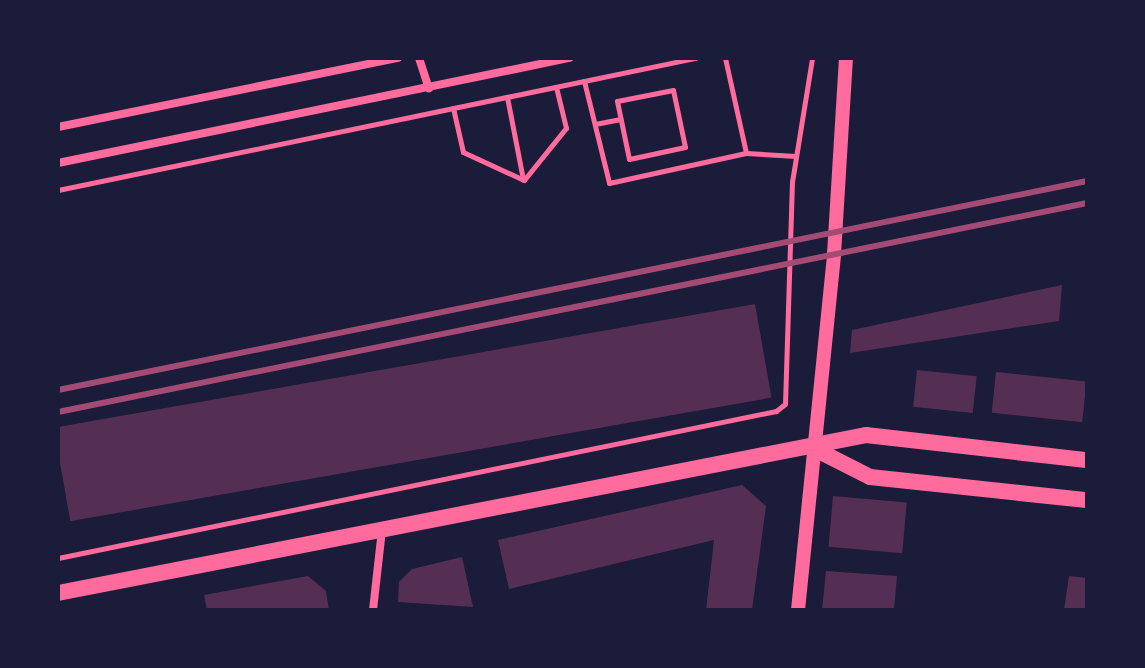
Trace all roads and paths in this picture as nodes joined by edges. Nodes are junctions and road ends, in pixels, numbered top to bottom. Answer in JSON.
{"nodes":[{"id":1,"x":398,"y":58,"type":"edge"},
{"id":2,"x":419,"y":58,"type":"edge"},
{"id":3,"x":569,"y":58,"type":"edge"},
{"id":4,"x":695,"y":58,"type":"edge"},
{"id":5,"x":725,"y":58,"type":"edge"},
{"id":6,"x":812,"y":58,"type":"edge"},
{"id":7,"x":846,"y":58,"type":"edge"},
{"id":8,"x":584,"y":81,"type":"junction"},
{"id":9,"x":556,"y":87,"type":"junction"},
{"id":10,"x":429,"y":88,"type":"junction"},
{"id":11,"x":507,"y":97,"type":"junction"},
{"id":12,"x":453,"y":108,"type":"junction"},
{"id":13,"x":621,"y":119,"type":"junction"},
{"id":14,"x":595,"y":124,"type":"junction"},
{"id":15,"x":58,"y":127,"type":"edge"},
{"id":16,"x":746,"y":153,"type":"junction"},
{"id":17,"x":796,"y":156,"type":"junction"},
{"id":18,"x":58,"y":163,"type":"edge"},
{"id":19,"x":524,"y":180,"type":"junction"},
{"id":20,"x":58,"y":190,"type":"edge"},
{"id":21,"x":811,"y":447,"type":"junction"},
{"id":22,"x":1087,"y":460,"type":"edge"},
{"id":23,"x":1087,"y":500,"type":"edge"},
{"id":24,"x":382,"y":526,"type":"junction"},
{"id":25,"x":58,"y":558,"type":"edge"},
{"id":26,"x":58,"y":593,"type":"edge"},
{"id":27,"x":373,"y":610,"type":"edge"},
{"id":28,"x":798,"y":610,"type":"edge"}],
"edges":[{"from":1,"to":15,"type":"street"},
{"from":2,"to":10,"type":"street"},
{"from":3,"to":10,"type":"street"},
{"from":4,"to":8,"type":"path"},
{"from":5,"to":16,"type":"path"},
{"from":6,"to":17,"type":"path"},
{"from":7,"to":21,"type":"street"},
{"from":8,"to":9,"type":"path"},
{"from":8,"to":14,"type":"path"},
{"from":9,"to":11,"type":"path"},
{"from":9,"to":19,"type":"path"},
{"from":10,"to":18,"type":"street"},
{"from":11,"to":12,"type":"path"},
{"from":11,"to":19,"type":"path"},
{"from":12,"to":19,"type":"path"},
{"from":12,"to":20,"type":"path"},
{"from":13,"to":13,"type":"path"},
{"from":13,"to":14,"type":"path"},
{"from":14,"to":16,"type":"path"},
{"from":16,"to":17,"type":"path"},
{"from":17,"to":25,"type":"path"},
{"from":21,"to":22,"type":"main road"},
{"from":21,"to":23,"type":"main road"},
{"from":21,"to":24,"type":"main road"},
{"from":21,"to":28,"type":"street"},
{"from":24,"to":26,"type":"main road"},
{"from":24,"to":27,"type":"street"}]}
